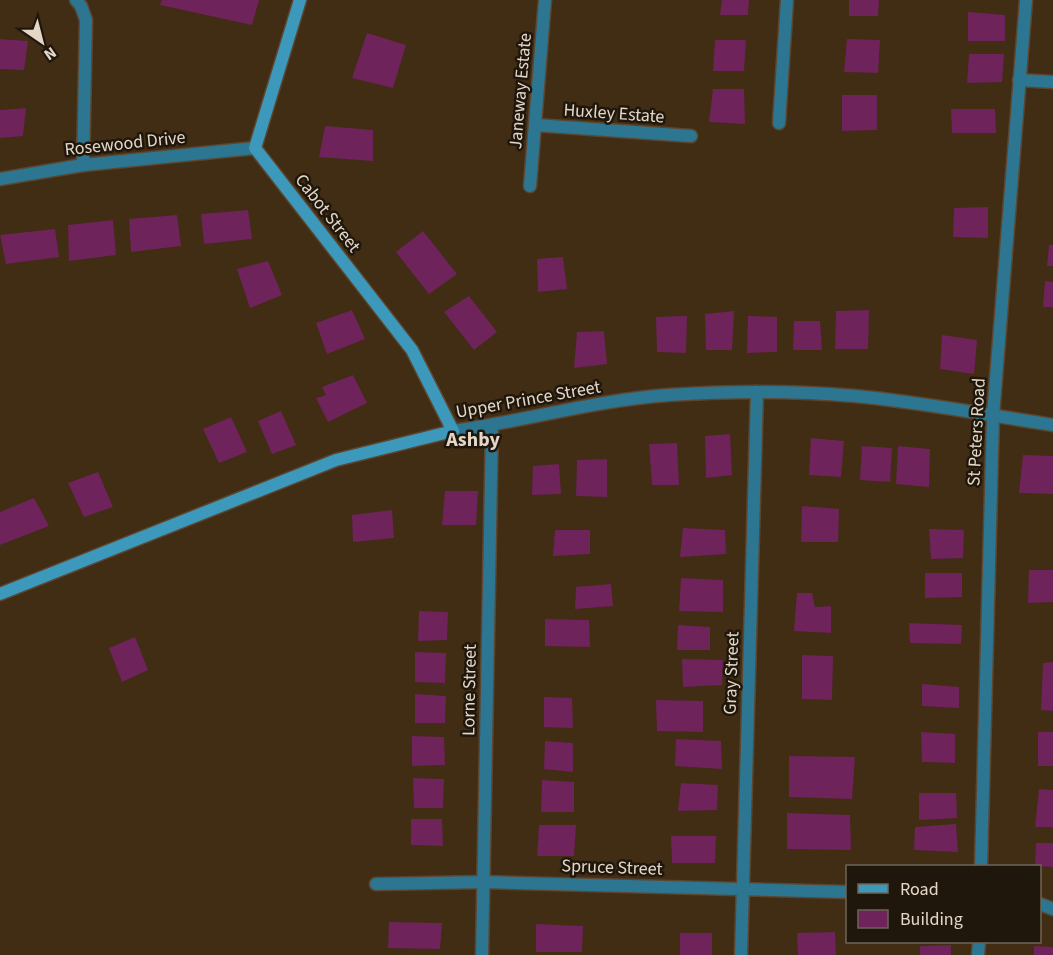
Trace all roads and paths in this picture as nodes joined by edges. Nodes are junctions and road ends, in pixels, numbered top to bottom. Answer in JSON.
{"nodes":[{"id":1,"x":76,"y":0,"type":"edge"},
{"id":2,"x":300,"y":0,"type":"edge"},
{"id":3,"x":545,"y":0,"type":"edge"},
{"id":4,"x":787,"y":0,"type":"edge"},
{"id":5,"x":1026,"y":0,"type":"edge"},
{"id":6,"x":1019,"y":81,"type":"junction"},
{"id":7,"x":1053,"y":82,"type":"edge"},
{"id":8,"x":779,"y":123,"type":"dead end"},
{"id":9,"x":535,"y":125,"type":"junction"},
{"id":10,"x":691,"y":136,"type":"dead end"},
{"id":11,"x":255,"y":148,"type":"junction"},
{"id":12,"x":83,"y":165,"type":"junction"},
{"id":13,"x":0,"y":179,"type":"edge"},
{"id":14,"x":530,"y":186,"type":"dead end"},
{"id":15,"x":757,"y":392,"type":"junction"},
{"id":16,"x":993,"y":416,"type":"junction"},
{"id":17,"x":1053,"y":425,"type":"edge"},
{"id":18,"x":492,"y":426,"type":"junction"},
{"id":19,"x":453,"y":431,"type":"junction"},
{"id":20,"x":0,"y":594,"type":"edge"},
{"id":21,"x":981,"y":865,"type":"edge"},
{"id":22,"x":483,"y":882,"type":"junction"},
{"id":23,"x":376,"y":884,"type":"dead end"},
{"id":24,"x":742,"y":889,"type":"junction"},
{"id":25,"x":846,"y":891,"type":"edge"},
{"id":26,"x":482,"y":955,"type":"edge"},
{"id":27,"x":741,"y":955,"type":"edge"}],
"edges":[{"from":1,"to":12,"type":"street"},
{"from":2,"to":11,"type":"street"},
{"from":3,"to":9,"type":"street","name":"Janeway Estate"},
{"from":4,"to":8,"type":"street"},
{"from":5,"to":6,"type":"street","name":"St Peters Road"},
{"from":6,"to":7,"type":"street"},
{"from":6,"to":16,"type":"street","name":"St Peters Road"},
{"from":9,"to":10,"type":"street","name":"Huxley Estate"},
{"from":9,"to":14,"type":"street","name":"Janeway Estate"},
{"from":11,"to":12,"type":"street","name":"Rosewood Drive"},
{"from":11,"to":19,"type":"street","name":"Cabot Street"},
{"from":12,"to":13,"type":"street","name":"Rosewood Drive"},
{"from":15,"to":16,"type":"street","name":"Upper Prince Street"},
{"from":15,"to":18,"type":"street","name":"Upper Prince Street"},
{"from":15,"to":24,"type":"street","name":"Gray Street"},
{"from":16,"to":17,"type":"street","name":"Upper Prince Street"},
{"from":16,"to":21,"type":"street","name":"St Peters Road"},
{"from":18,"to":19,"type":"street","name":"Upper Prince Street"},
{"from":18,"to":22,"type":"street","name":"Lorne Street"},
{"from":19,"to":20,"type":"street","name":"Upper Prince Street"},
{"from":22,"to":23,"type":"street","name":"Spruce Street"},
{"from":22,"to":24,"type":"street","name":"Spruce Street"},
{"from":22,"to":26,"type":"street","name":"Lorne Street"},
{"from":24,"to":25,"type":"street","name":"Spruce Street"},
{"from":24,"to":27,"type":"street","name":"Gray Street"}]}
